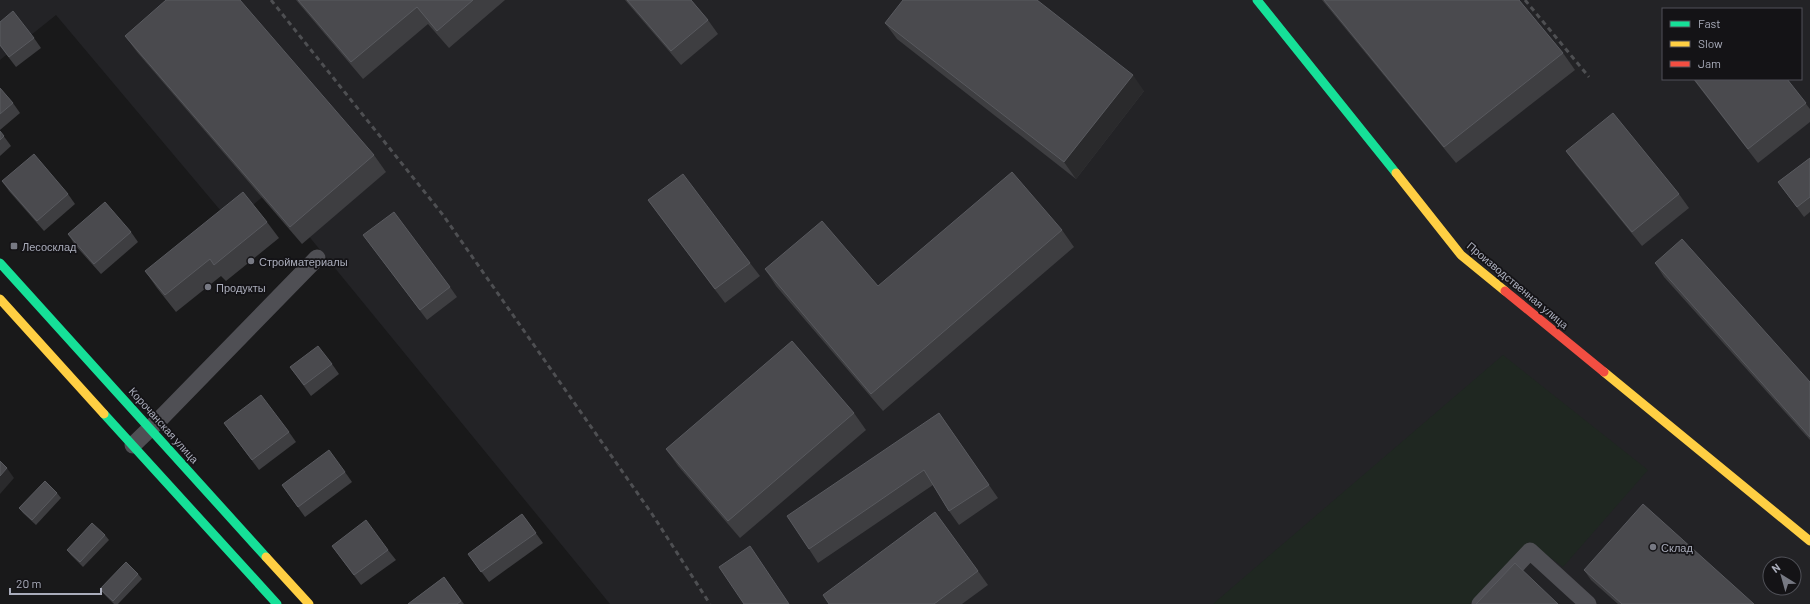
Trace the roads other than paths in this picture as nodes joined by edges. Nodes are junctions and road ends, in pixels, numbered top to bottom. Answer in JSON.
{"nodes":[{"id":1,"x":1257,"y":0,"type":"edge"},
{"id":2,"x":317,"y":258,"type":"dead end"},
{"id":3,"x":0,"y":263,"type":"edge"},
{"id":4,"x":0,"y":299,"type":"edge"},
{"id":5,"x":151,"y":429,"type":"junction"},
{"id":6,"x":133,"y":445,"type":"junction"},
{"id":7,"x":1810,"y":541,"type":"edge"},
{"id":8,"x":277,"y":604,"type":"edge"},
{"id":9,"x":308,"y":604,"type":"edge"},
{"id":10,"x":1480,"y":604,"type":"edge"},
{"id":11,"x":1588,"y":604,"type":"edge"}],
"edges":[{"from":1,"to":7,"type":"main road","name":"Производственная улица"},
{"from":2,"to":5,"type":"lane"},
{"from":3,"to":5,"type":"main road","name":"Корочанская улица"},
{"from":4,"to":6,"type":"main road"},
{"from":5,"to":6,"type":"lane"},
{"from":5,"to":9,"type":"main road","name":"Корочанская улица"},
{"from":6,"to":8,"type":"main road"},
{"from":10,"to":11,"type":"lane"}]}
